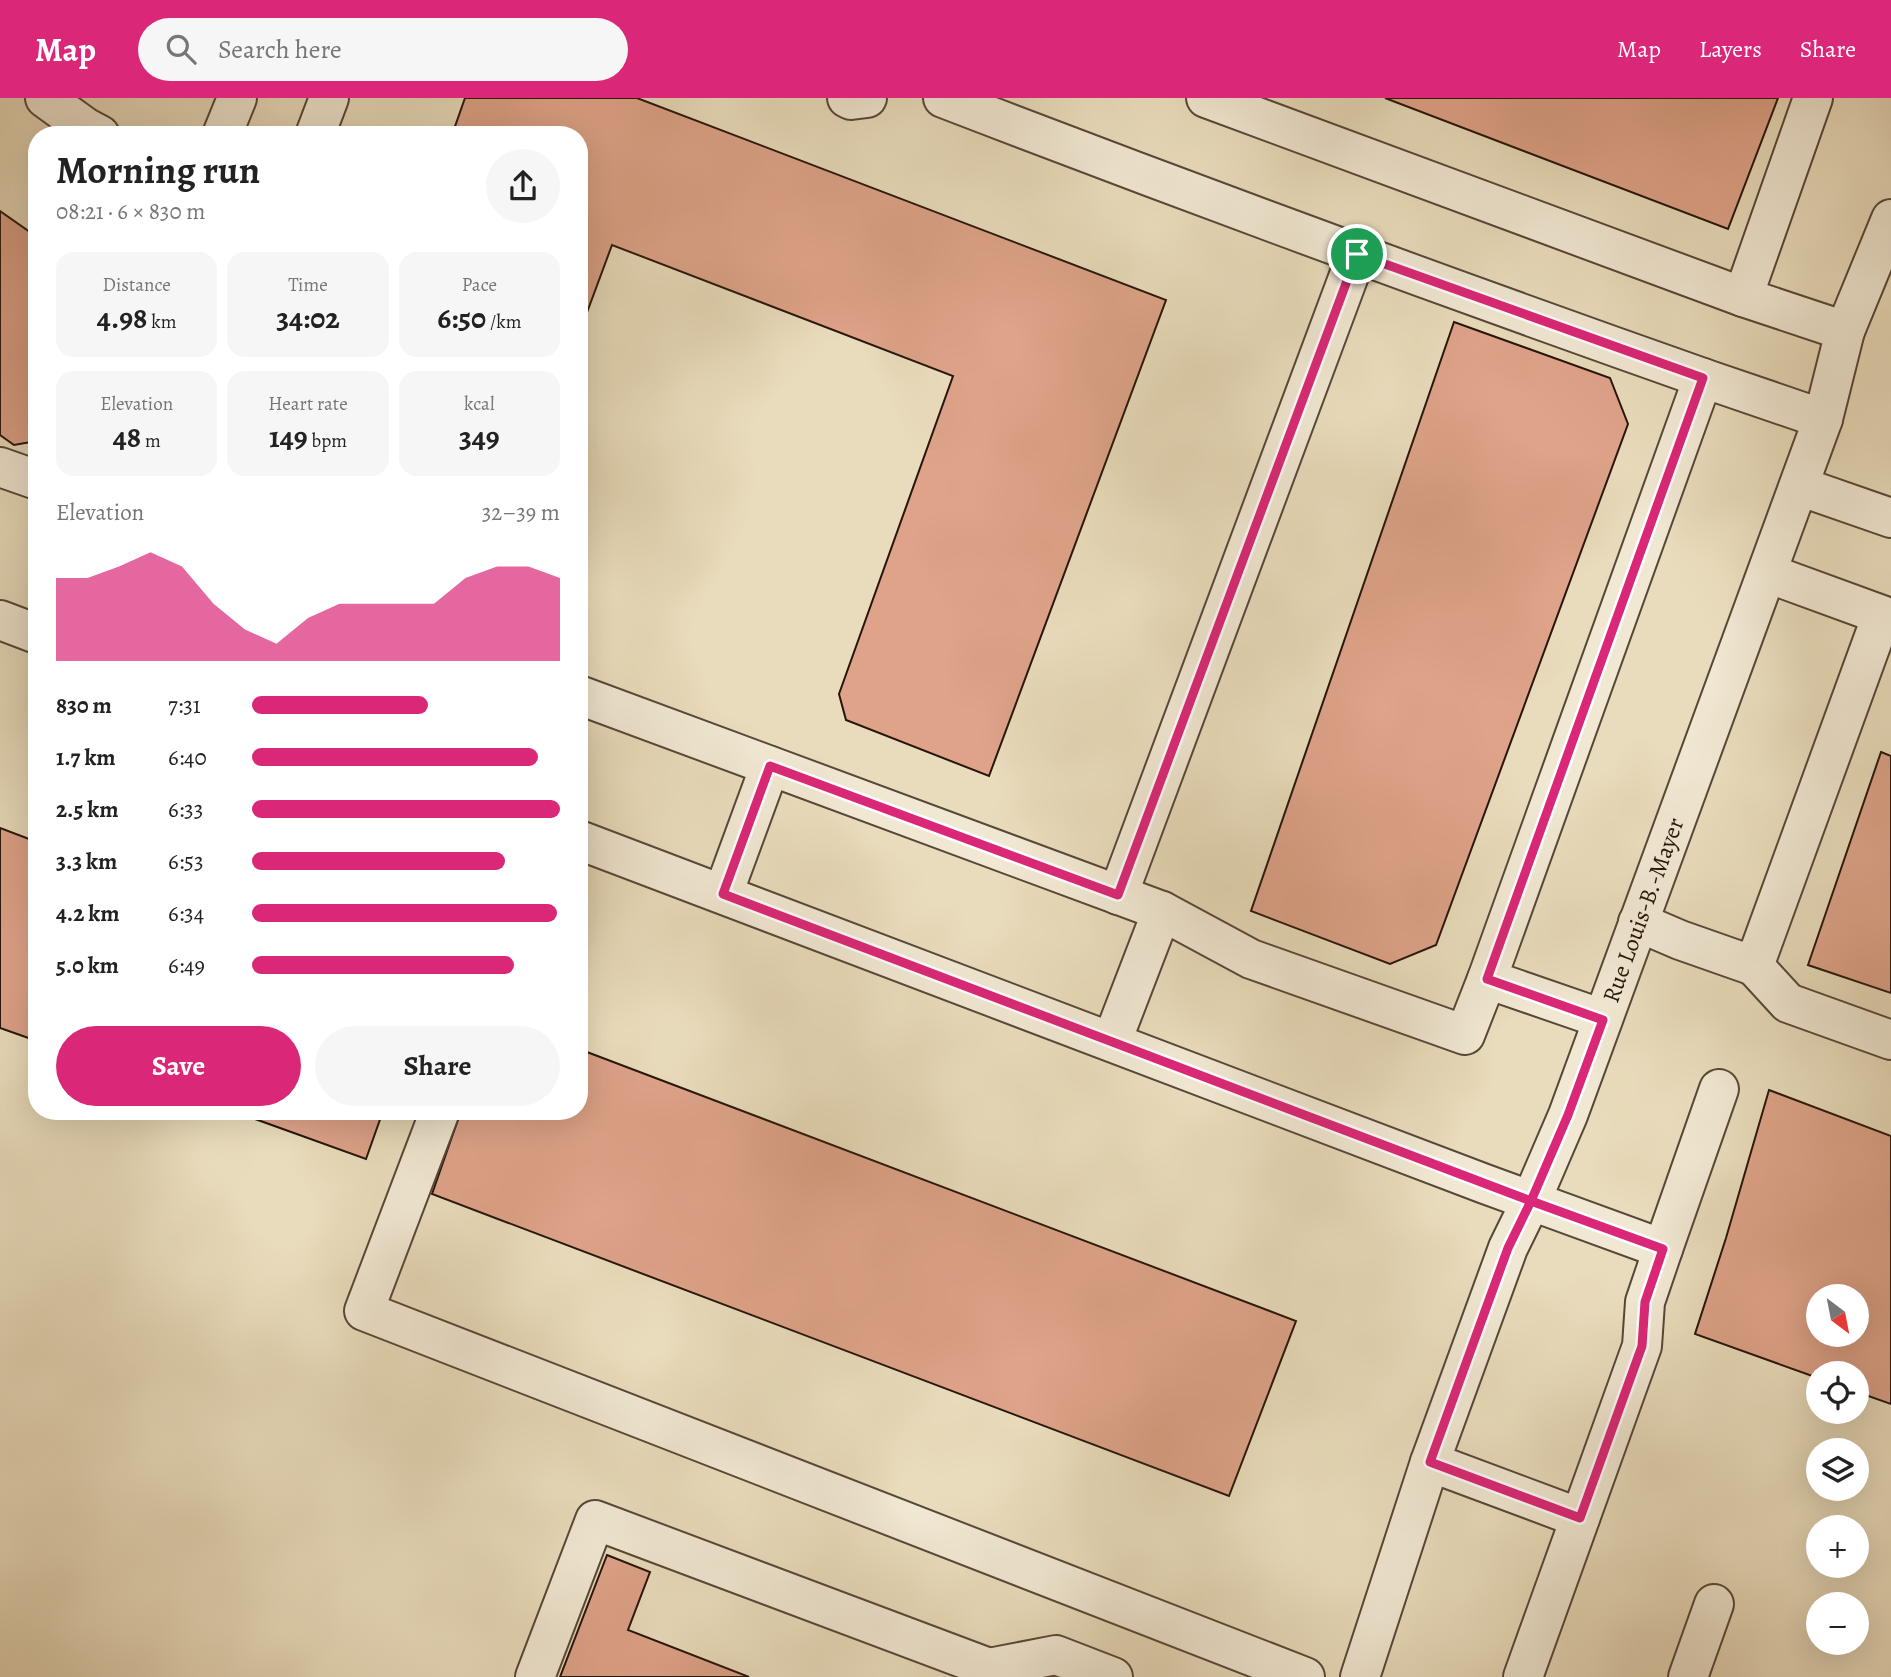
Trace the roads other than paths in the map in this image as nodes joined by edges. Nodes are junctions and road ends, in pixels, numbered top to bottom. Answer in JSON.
{"nodes":[{"id":1,"x":45,"y":98,"type":"edge"},
{"id":2,"x":237,"y":98,"type":"edge"},
{"id":3,"x":329,"y":98,"type":"edge"},
{"id":4,"x":847,"y":98,"type":"edge"},
{"id":5,"x":867,"y":98,"type":"edge"},
{"id":6,"x":943,"y":98,"type":"edge"},
{"id":7,"x":1206,"y":98,"type":"edge"},
{"id":8,"x":1814,"y":98,"type":"edge"},
{"id":9,"x":84,"y":126,"type":"edge"},
{"id":10,"x":226,"y":126,"type":"edge"},
{"id":11,"x":318,"y":126,"type":"edge"},
{"id":12,"x":1891,"y":219,"type":"edge"},
{"id":13,"x":1357,"y":254,"type":"junction"},
{"id":14,"x":1743,"y":297,"type":"junction"},
{"id":15,"x":1845,"y":331,"type":"junction"},
{"id":16,"x":1703,"y":378,"type":"junction"},
{"id":17,"x":1823,"y":419,"type":"junction"},
{"id":18,"x":0,"y":467,"type":"edge"},
{"id":19,"x":28,"y":477,"type":"edge"},
{"id":20,"x":1799,"y":486,"type":"junction"},
{"id":21,"x":1891,"y":517,"type":"edge"},
{"id":22,"x":1767,"y":573,"type":"junction"},
{"id":23,"x":1887,"y":617,"type":"edge"},
{"id":24,"x":0,"y":620,"type":"edge"},
{"id":25,"x":28,"y":631,"type":"edge"},
{"id":26,"x":588,"y":698,"type":"edge"},
{"id":27,"x":770,"y":766,"type":"junction"},
{"id":28,"x":588,"y":843,"type":"edge"},
{"id":29,"x":723,"y":894,"type":"junction"},
{"id":30,"x":1118,"y":895,"type":"junction"},
{"id":31,"x":1162,"y":911,"type":"junction"},
{"id":32,"x":1638,"y":922,"type":"junction"},
{"id":33,"x":1754,"y":966,"type":"junction"},
{"id":34,"x":1487,"y":979,"type":"junction"},
{"id":35,"x":1603,"y":1020,"type":"junction"},
{"id":36,"x":1891,"y":1040,"type":"edge"},
{"id":37,"x":1112,"y":1041,"type":"junction"},
{"id":38,"x":1719,"y":1089,"type":"dead end"},
{"id":39,"x":437,"y":1120,"type":"edge"},
{"id":40,"x":1531,"y":1201,"type":"junction"},
{"id":41,"x":1663,"y":1249,"type":"junction"},
{"id":42,"x":1430,"y":1462,"type":"junction"},
{"id":43,"x":1580,"y":1518,"type":"junction"},
{"id":44,"x":1714,"y":1604,"type":"dead end"},
{"id":45,"x":535,"y":1677,"type":"edge"},
{"id":46,"x":1113,"y":1677,"type":"edge"},
{"id":47,"x":1305,"y":1677,"type":"edge"},
{"id":48,"x":1360,"y":1677,"type":"edge"},
{"id":49,"x":1523,"y":1677,"type":"edge"},
{"id":50,"x":1688,"y":1677,"type":"edge"}],
"edges":[{"from":1,"to":9,"type":"street"},
{"from":2,"to":10,"type":"street"},
{"from":3,"to":11,"type":"street"},
{"from":4,"to":5,"type":"street"},
{"from":6,"to":13,"type":"street"},
{"from":7,"to":14,"type":"street"},
{"from":8,"to":14,"type":"street"},
{"from":12,"to":15,"type":"street","name":"Rue Louis-B.-Mayer"},
{"from":13,"to":16,"type":"street"},
{"from":13,"to":30,"type":"street"},
{"from":14,"to":15,"type":"street"},
{"from":15,"to":17,"type":"street","name":"Rue Louis-B.-Mayer"},
{"from":16,"to":17,"type":"street"},
{"from":16,"to":34,"type":"street"},
{"from":17,"to":20,"type":"street","name":"Rue Louis-B.-Mayer"},
{"from":18,"to":19,"type":"street"},
{"from":20,"to":21,"type":"street"},
{"from":20,"to":22,"type":"street","name":"Rue Louis-B.-Mayer"},
{"from":22,"to":23,"type":"street"},
{"from":22,"to":32,"type":"street","name":"Rue Louis-B.-Mayer"},
{"from":23,"to":33,"type":"street"},
{"from":24,"to":25,"type":"street"},
{"from":26,"to":27,"type":"street"},
{"from":27,"to":29,"type":"street"},
{"from":27,"to":30,"type":"street"},
{"from":28,"to":29,"type":"street"},
{"from":29,"to":37,"type":"street"},
{"from":30,"to":31,"type":"street"},
{"from":31,"to":34,"type":"street"},
{"from":31,"to":37,"type":"street"},
{"from":32,"to":33,"type":"street"},
{"from":32,"to":35,"type":"street","name":"Rue Louis-B.-Mayer"},
{"from":33,"to":36,"type":"street"},
{"from":34,"to":35,"type":"street"},
{"from":35,"to":40,"type":"street","name":"Rue Louis-B.-Mayer"},
{"from":37,"to":40,"type":"street"},
{"from":38,"to":41,"type":"street"},
{"from":39,"to":47,"type":"street"},
{"from":40,"to":41,"type":"street"},
{"from":40,"to":42,"type":"street","name":"Rue Louis-B.-Mayer"},
{"from":41,"to":43,"type":"street"},
{"from":42,"to":43,"type":"street"},
{"from":42,"to":48,"type":"street","name":"Rue Louis-B.-Mayer"},
{"from":43,"to":49,"type":"street"},
{"from":44,"to":50,"type":"street"},
{"from":45,"to":46,"type":"street"}]}
